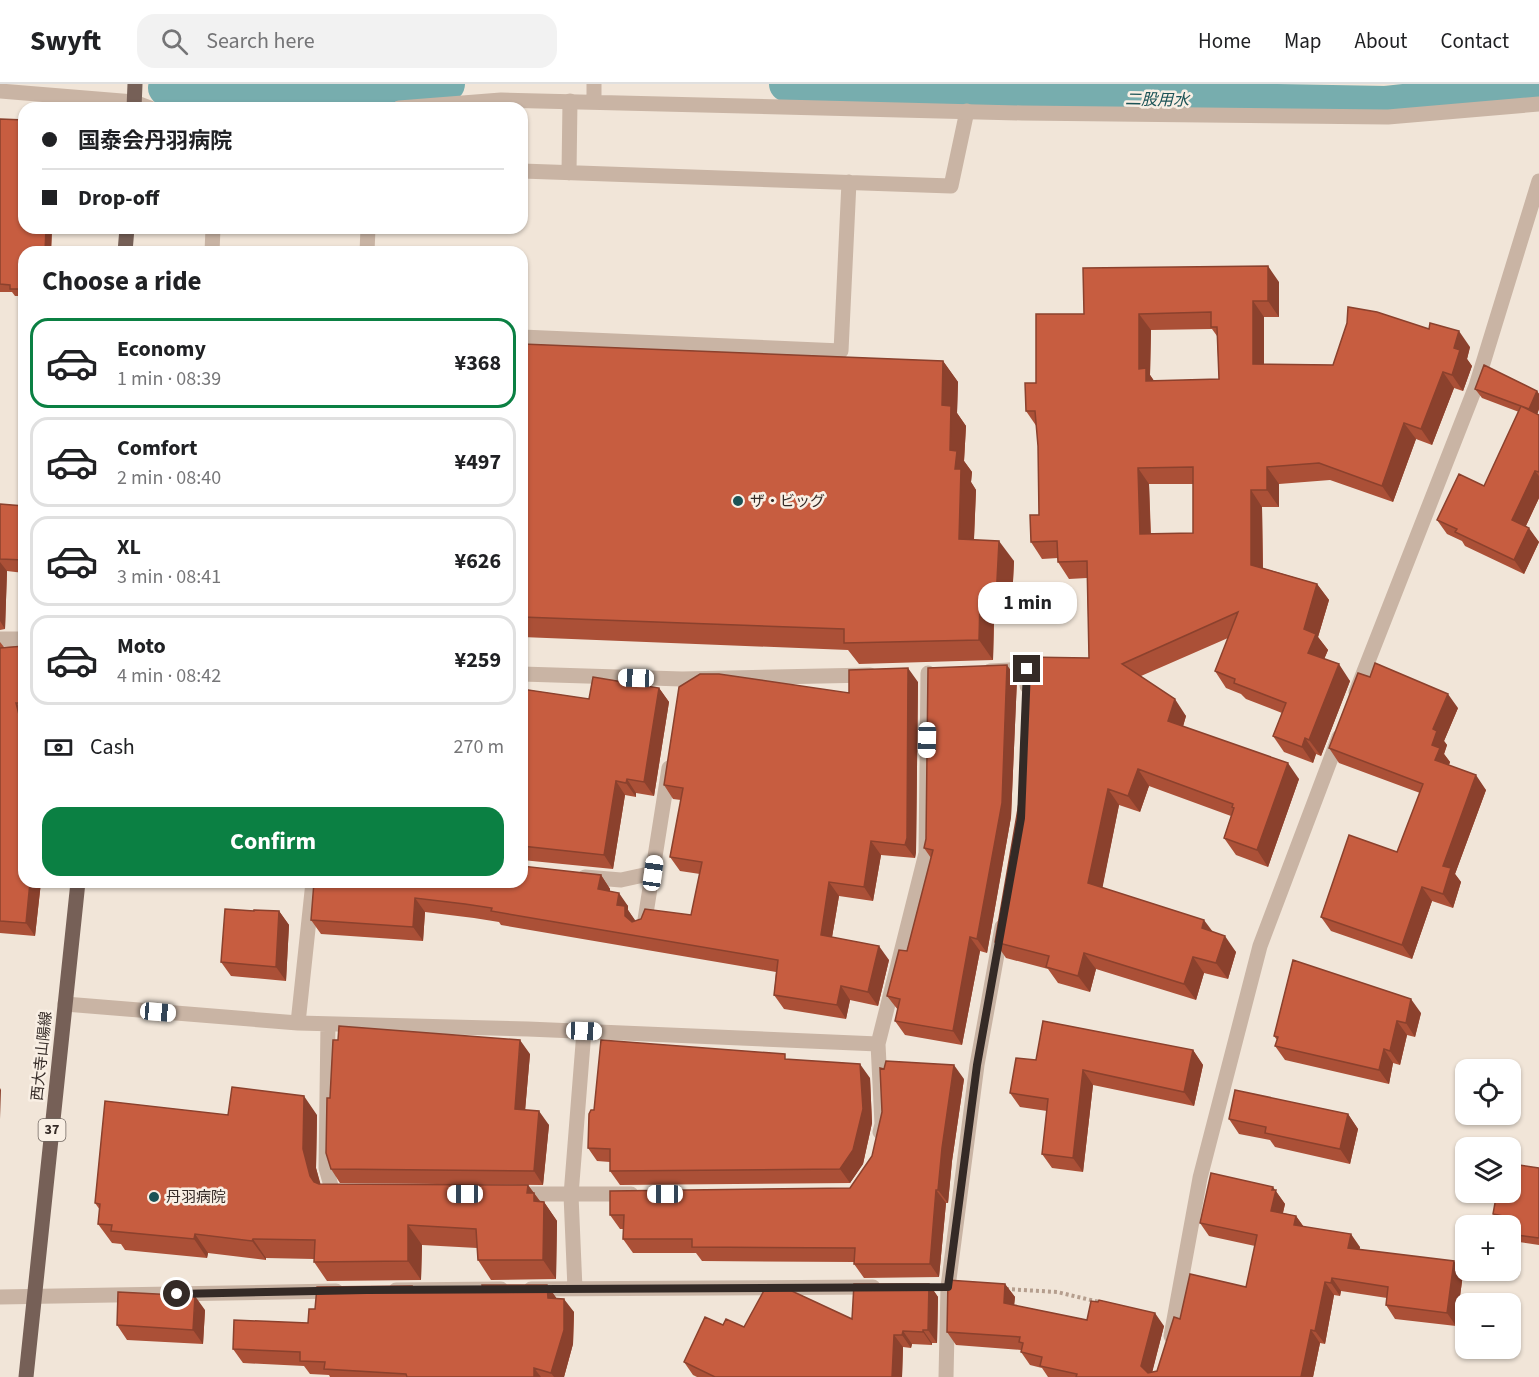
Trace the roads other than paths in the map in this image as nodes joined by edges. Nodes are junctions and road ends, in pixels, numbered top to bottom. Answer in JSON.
{"nodes":[{"id":1,"x":135,"y":84,"type":"edge"},
{"id":2,"x":594,"y":84,"type":"edge"},
{"id":3,"x":0,"y":91,"type":"edge"},
{"id":4,"x":105,"y":102,"type":"edge"},
{"id":5,"x":134,"y":102,"type":"edge"},
{"id":6,"x":476,"y":102,"type":"edge"},
{"id":7,"x":570,"y":102,"type":"junction"},
{"id":8,"x":594,"y":102,"type":"junction"},
{"id":9,"x":1539,"y":104,"type":"edge"},
{"id":10,"x":968,"y":111,"type":"junction"},
{"id":11,"x":528,"y":171,"type":"edge"},
{"id":12,"x":569,"y":173,"type":"junction"},
{"id":13,"x":1539,"y":181,"type":"edge"},
{"id":14,"x":849,"y":182,"type":"junction"},
{"id":15,"x":528,"y":337,"type":"edge"},
{"id":16,"x":0,"y":639,"type":"edge"},
{"id":17,"x":18,"y":639,"type":"edge"},
{"id":18,"x":972,"y":671,"type":"edge"},
{"id":19,"x":928,"y":673,"type":"edge"},
{"id":20,"x":528,"y":674,"type":"edge"},
{"id":21,"x":884,"y":675,"type":"edge"},
{"id":22,"x":1352,"y":703,"type":"edge"},
{"id":23,"x":1026,"y":704,"type":"edge"},
{"id":24,"x":1344,"y":725,"type":"edge"},
{"id":25,"x":670,"y":759,"type":"edge"},
{"id":26,"x":653,"y":873,"type":"junction"},
{"id":27,"x":566,"y":875,"type":"edge"},
{"id":28,"x":77,"y":888,"type":"edge"},
{"id":29,"x":312,"y":888,"type":"edge"},
{"id":30,"x":1004,"y":912,"type":"edge"},
{"id":31,"x":645,"y":926,"type":"edge"},
{"id":32,"x":65,"y":1004,"type":"junction"},
{"id":33,"x":298,"y":1023,"type":"junction"},
{"id":34,"x":328,"y":1024,"type":"junction"},
{"id":35,"x":584,"y":1031,"type":"junction"},
{"id":36,"x":879,"y":1044,"type":"junction"},
{"id":37,"x":877,"y":1146,"type":"edge"},
{"id":38,"x":356,"y":1194,"type":"edge"},
{"id":39,"x":495,"y":1194,"type":"edge"},
{"id":40,"x":642,"y":1194,"type":"edge"},
{"id":41,"x":570,"y":1195,"type":"junction"},
{"id":42,"x":890,"y":1287,"type":"edge"},
{"id":43,"x":575,"y":1289,"type":"junction"},
{"id":44,"x":354,"y":1290,"type":"edge"},
{"id":45,"x":378,"y":1290,"type":"edge"},
{"id":46,"x":0,"y":1297,"type":"edge"},
{"id":47,"x":34,"y":1297,"type":"junction"},
{"id":48,"x":1166,"y":1355,"type":"edge"},
{"id":49,"x":26,"y":1377,"type":"edge"},
{"id":50,"x":946,"y":1377,"type":"edge"}],
"edges":[{"from":1,"to":5,"type":"main road"},
{"from":2,"to":8,"type":"street"},
{"from":3,"to":4,"type":"street"},
{"from":6,"to":7,"type":"street"},
{"from":7,"to":8,"type":"street"},
{"from":7,"to":12,"type":"street"},
{"from":8,"to":10,"type":"street"},
{"from":9,"to":10,"type":"street"},
{"from":10,"to":14,"type":"street"},
{"from":11,"to":12,"type":"street"},
{"from":12,"to":14,"type":"street"},
{"from":13,"to":22,"type":"street"},
{"from":14,"to":15,"type":"street"},
{"from":16,"to":17,"type":"street"},
{"from":18,"to":23,"type":"street"},
{"from":19,"to":36,"type":"street"},
{"from":20,"to":21,"type":"street"},
{"from":24,"to":48,"type":"street"},
{"from":25,"to":26,"type":"street"},
{"from":26,"to":27,"type":"street"},
{"from":26,"to":31,"type":"street"},
{"from":28,"to":32,"type":"main road","name":"西大寺山陽線","number":"37"},
{"from":29,"to":33,"type":"street"},
{"from":30,"to":50,"type":"street"},
{"from":32,"to":33,"type":"street"},
{"from":32,"to":47,"type":"main road","name":"西大寺山陽線","number":"37"},
{"from":33,"to":34,"type":"street"},
{"from":34,"to":35,"type":"street"},
{"from":34,"to":38,"type":"street"},
{"from":35,"to":36,"type":"street"},
{"from":35,"to":41,"type":"street"},
{"from":36,"to":37,"type":"street"},
{"from":39,"to":41,"type":"street"},
{"from":40,"to":41,"type":"street"},
{"from":41,"to":43,"type":"street"},
{"from":42,"to":43,"type":"street"},
{"from":43,"to":45,"type":"street"},
{"from":44,"to":47,"type":"street"},
{"from":46,"to":47,"type":"street"},
{"from":47,"to":49,"type":"main road","name":"西大寺山陽線","number":"37"}]}
